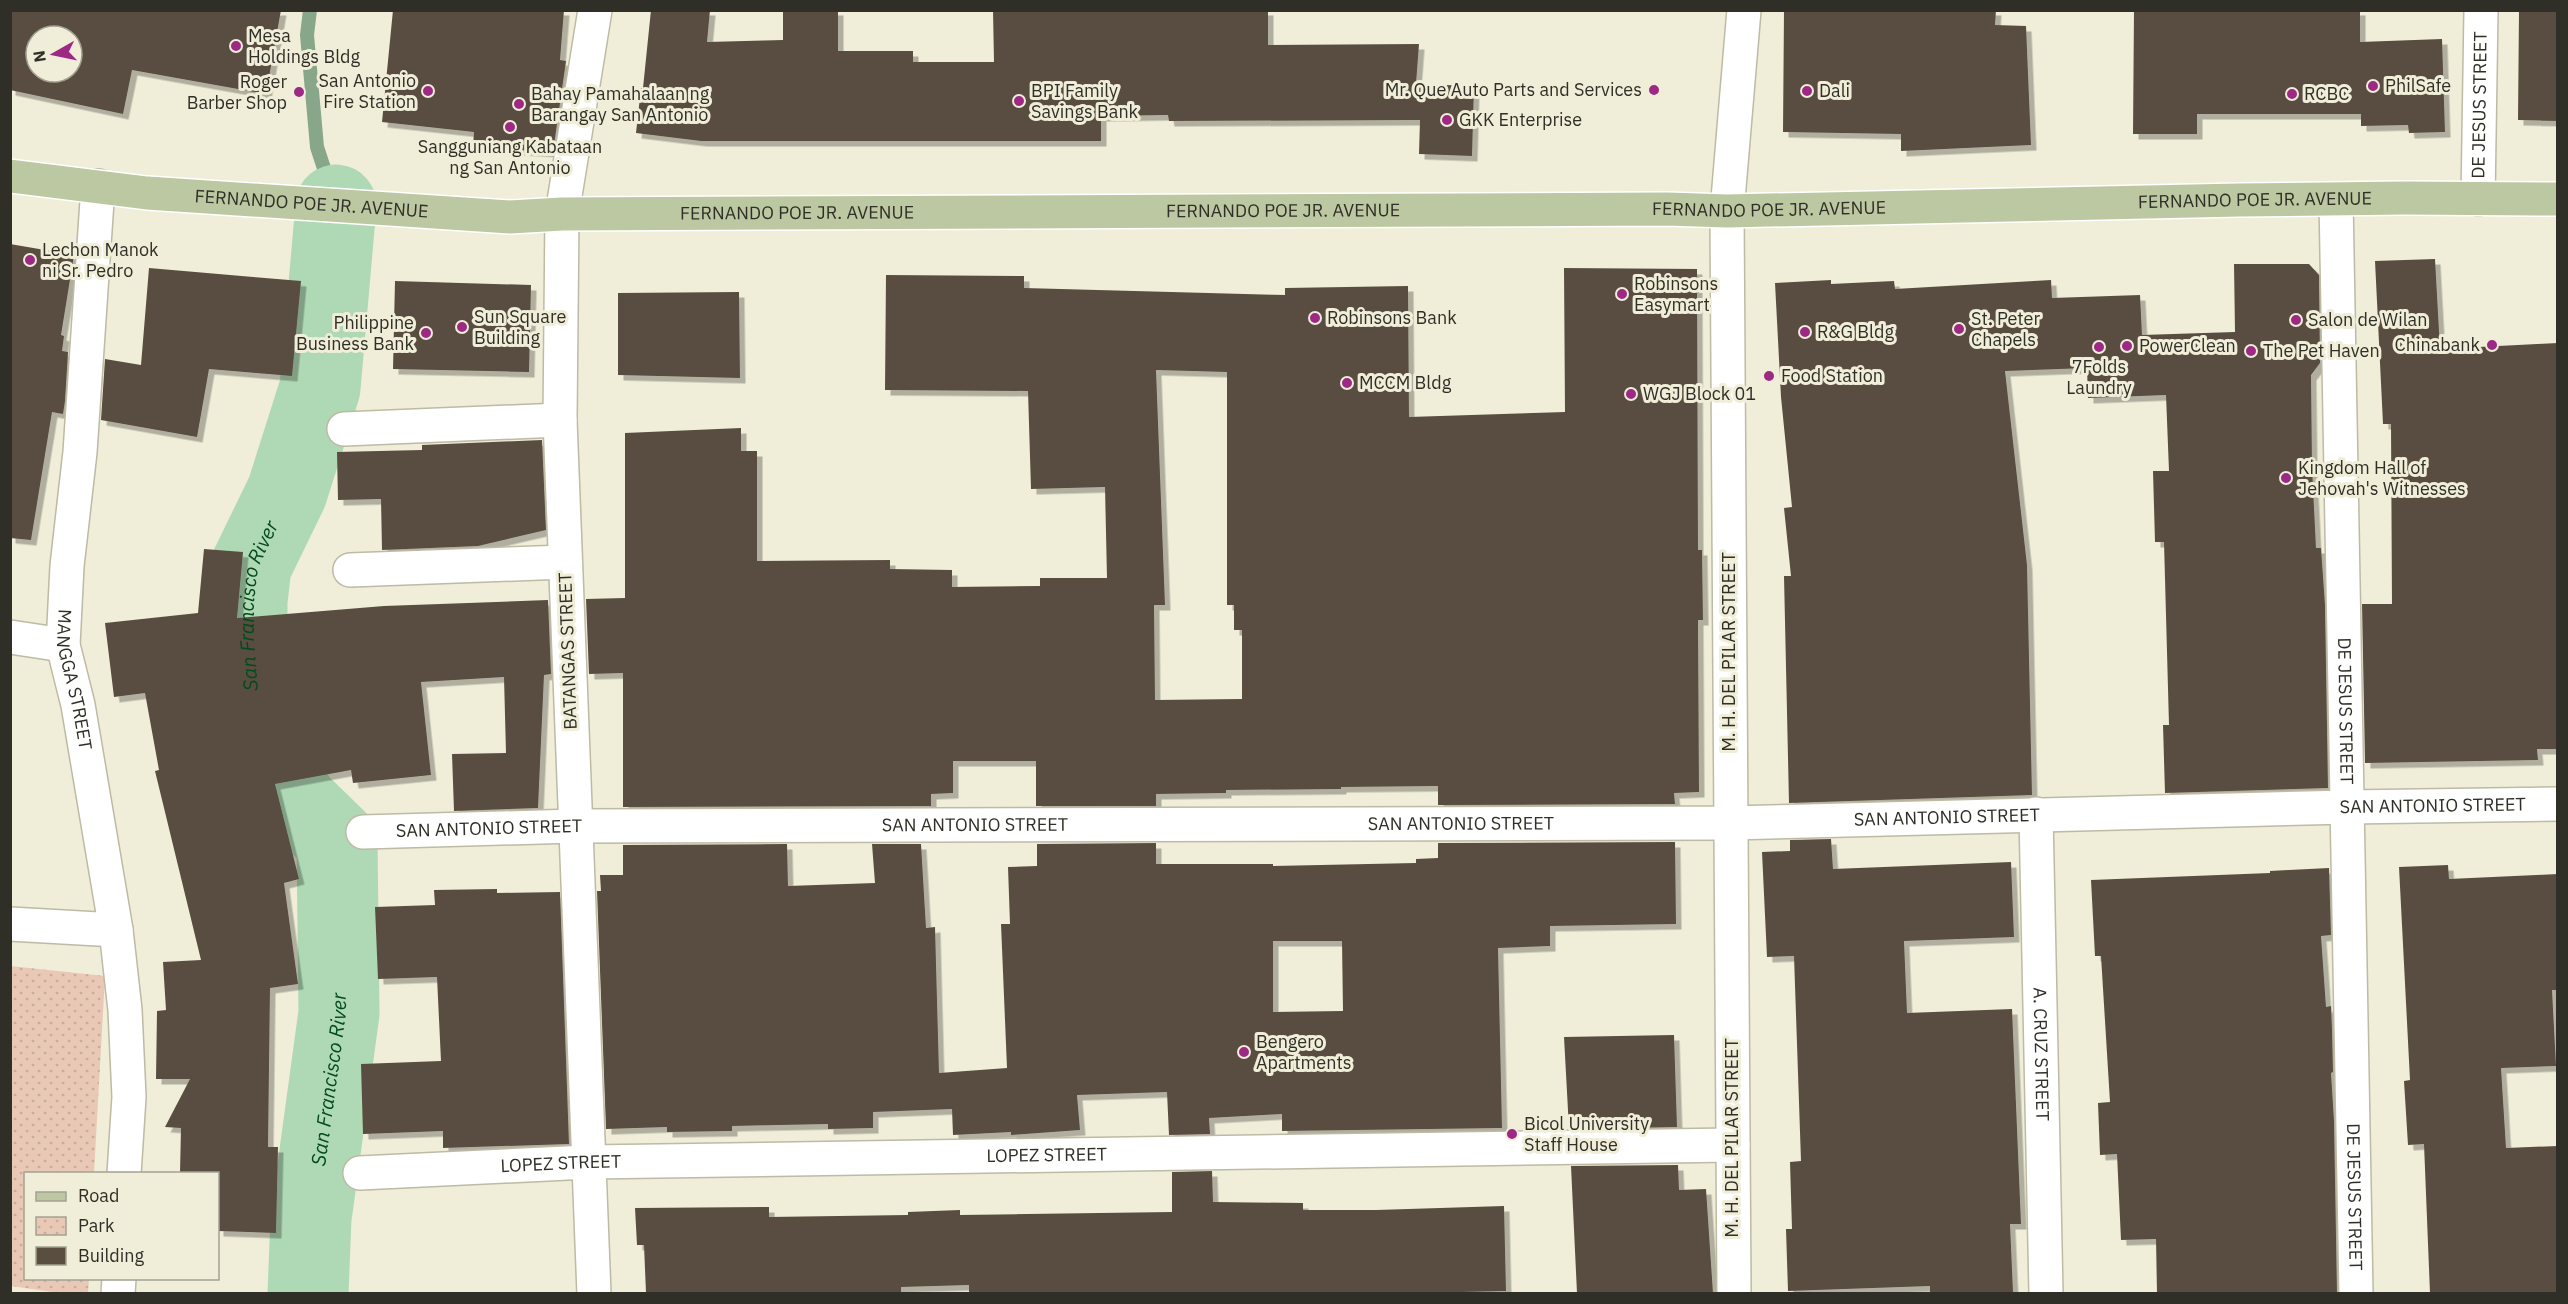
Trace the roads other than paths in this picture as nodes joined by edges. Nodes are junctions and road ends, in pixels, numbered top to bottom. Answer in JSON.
{"nodes":[{"id":1,"x":595,"y":10,"type":"edge"},
{"id":2,"x":1744,"y":10,"type":"edge"},
{"id":3,"x":2481,"y":10,"type":"edge"},
{"id":4,"x":10,"y":176,"type":"edge"},
{"id":5,"x":98,"y":186,"type":"junction"},
{"id":6,"x":2478,"y":199,"type":"junction"},
{"id":7,"x":2558,"y":199,"type":"edge"},
{"id":8,"x":2336,"y":200,"type":"junction"},
{"id":9,"x":1727,"y":212,"type":"junction"},
{"id":10,"x":562,"y":214,"type":"junction"},
{"id":11,"x":560,"y":420,"type":"junction"},
{"id":12,"x":344,"y":429,"type":"dead end"},
{"id":13,"x":565,"y":561,"type":"junction"},
{"id":14,"x":350,"y":570,"type":"dead end"},
{"id":15,"x":10,"y":637,"type":"edge"},
{"id":16,"x":63,"y":645,"type":"junction"},
{"id":17,"x":2558,"y":804,"type":"edge"},
{"id":18,"x":2348,"y":807,"type":"junction"},
{"id":19,"x":2036,"y":814,"type":"junction"},
{"id":20,"x":1730,"y":823,"type":"junction"},
{"id":21,"x":575,"y":826,"type":"junction"},
{"id":22,"x":363,"y":832,"type":"dead end"},
{"id":23,"x":10,"y":924,"type":"edge"},
{"id":24,"x":116,"y":930,"type":"junction"},
{"id":25,"x":1733,"y":1145,"type":"junction"},
{"id":26,"x":588,"y":1162,"type":"junction"},
{"id":27,"x":124,"y":1172,"type":"edge"},
{"id":28,"x":360,"y":1173,"type":"dead end"},
{"id":29,"x":594,"y":1293,"type":"edge"},
{"id":30,"x":1734,"y":1293,"type":"edge"},
{"id":31,"x":2046,"y":1293,"type":"edge"},
{"id":32,"x":2356,"y":1293,"type":"edge"}],
"edges":[{"from":1,"to":10,"type":"street","name":"BATANGAS STREET"},
{"from":2,"to":9,"type":"street","name":"M. H. DEL PILAR STREET"},
{"from":3,"to":6,"type":"street","name":"DE JESUS STREET"},
{"from":4,"to":5,"type":"main road","name":"FERNANDO POE JR. AVENUE"},
{"from":5,"to":10,"type":"main road","name":"FERNANDO POE JR. AVENUE"},
{"from":5,"to":16,"type":"street","name":"MANGGA STREET"},
{"from":6,"to":7,"type":"main road","name":"FERNANDO POE JR. AVENUE"},
{"from":6,"to":8,"type":"main road","name":"FERNANDO POE JR. AVENUE"},
{"from":8,"to":9,"type":"main road","name":"FERNANDO POE JR. AVENUE"},
{"from":8,"to":18,"type":"street","name":"DE JESUS STREET"},
{"from":9,"to":10,"type":"main road","name":"FERNANDO POE JR. AVENUE"},
{"from":9,"to":20,"type":"street","name":"M. H. DEL PILAR STREET"},
{"from":10,"to":11,"type":"street","name":"BATANGAS STREET"},
{"from":11,"to":12,"type":"street"},
{"from":11,"to":13,"type":"street","name":"BATANGAS STREET"},
{"from":13,"to":14,"type":"street"},
{"from":13,"to":21,"type":"street","name":"BATANGAS STREET"},
{"from":15,"to":16,"type":"street"},
{"from":16,"to":24,"type":"street","name":"MANGGA STREET"},
{"from":17,"to":18,"type":"street","name":"SAN ANTONIO STREET"},
{"from":18,"to":19,"type":"street","name":"SAN ANTONIO STREET"},
{"from":18,"to":32,"type":"street","name":"DE JESUS STREET"},
{"from":19,"to":20,"type":"street","name":"SAN ANTONIO STREET"},
{"from":19,"to":31,"type":"street","name":"A. CRUZ STREET"},
{"from":20,"to":21,"type":"street","name":"SAN ANTONIO STREET"},
{"from":20,"to":25,"type":"street","name":"M. H. DEL PILAR STREET"},
{"from":21,"to":22,"type":"street","name":"SAN ANTONIO STREET"},
{"from":21,"to":26,"type":"street","name":"BATANGAS STREET"},
{"from":23,"to":24,"type":"street"},
{"from":24,"to":27,"type":"street","name":"MANGGA STREET"},
{"from":25,"to":26,"type":"street","name":"LOPEZ STREET"},
{"from":25,"to":30,"type":"street","name":"M. H. DEL PILAR STREET"},
{"from":26,"to":28,"type":"street","name":"LOPEZ STREET"},
{"from":26,"to":29,"type":"street","name":"BATANGAS STREET"}]}
